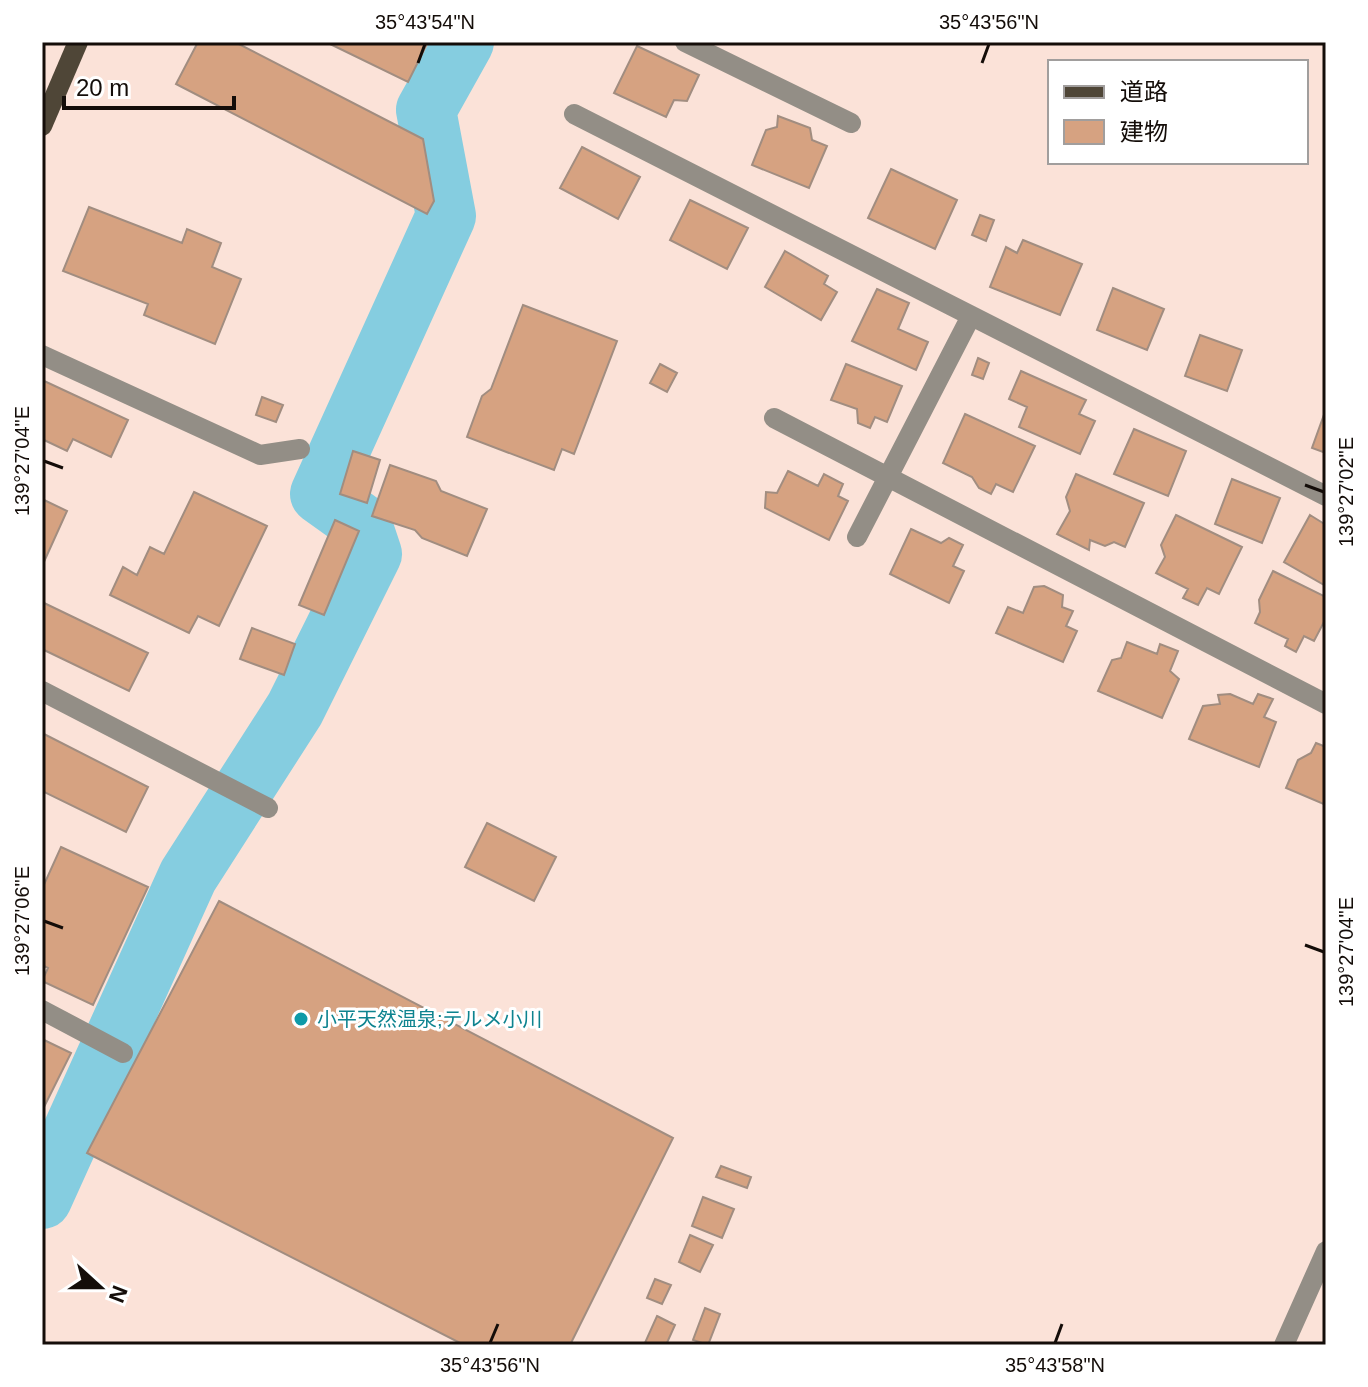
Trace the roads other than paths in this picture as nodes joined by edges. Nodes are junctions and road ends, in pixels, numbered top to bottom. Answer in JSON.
{"nodes":[{"id":1,"x":78,"y":42,"type":"edge"},
{"id":2,"x":685,"y":42,"type":"edge"},
{"id":3,"x":574,"y":114,"type":"dead end"},
{"id":4,"x":851,"y":123,"type":"dead end"},
{"id":5,"x":42,"y":126,"type":"edge"},
{"id":6,"x":971,"y":316,"type":"junction"},
{"id":7,"x":42,"y":355,"type":"edge"},
{"id":8,"x":774,"y":418,"type":"dead end"},
{"id":9,"x":300,"y":449,"type":"dead end"},
{"id":10,"x":888,"y":477,"type":"junction"},
{"id":11,"x":1326,"y":496,"type":"edge"},
{"id":12,"x":857,"y":537,"type":"dead end"},
{"id":13,"x":42,"y":691,"type":"edge"},
{"id":14,"x":1326,"y":704,"type":"edge"},
{"id":15,"x":268,"y":808,"type":"dead end"},
{"id":16,"x":42,"y":1010,"type":"edge"},
{"id":17,"x":123,"y":1053,"type":"dead end"},
{"id":18,"x":1326,"y":1251,"type":"edge"},
{"id":19,"x":1284,"y":1345,"type":"edge"}],
"edges":[{"from":1,"to":5,"type":"main road"},
{"from":2,"to":4,"type":"street"},
{"from":3,"to":6,"type":"street"},
{"from":6,"to":10,"type":"street"},
{"from":6,"to":11,"type":"street"},
{"from":7,"to":9,"type":"street"},
{"from":8,"to":10,"type":"street"},
{"from":10,"to":12,"type":"street"},
{"from":10,"to":14,"type":"street"},
{"from":13,"to":15,"type":"street"},
{"from":16,"to":17,"type":"street"},
{"from":18,"to":19,"type":"street"}]}
